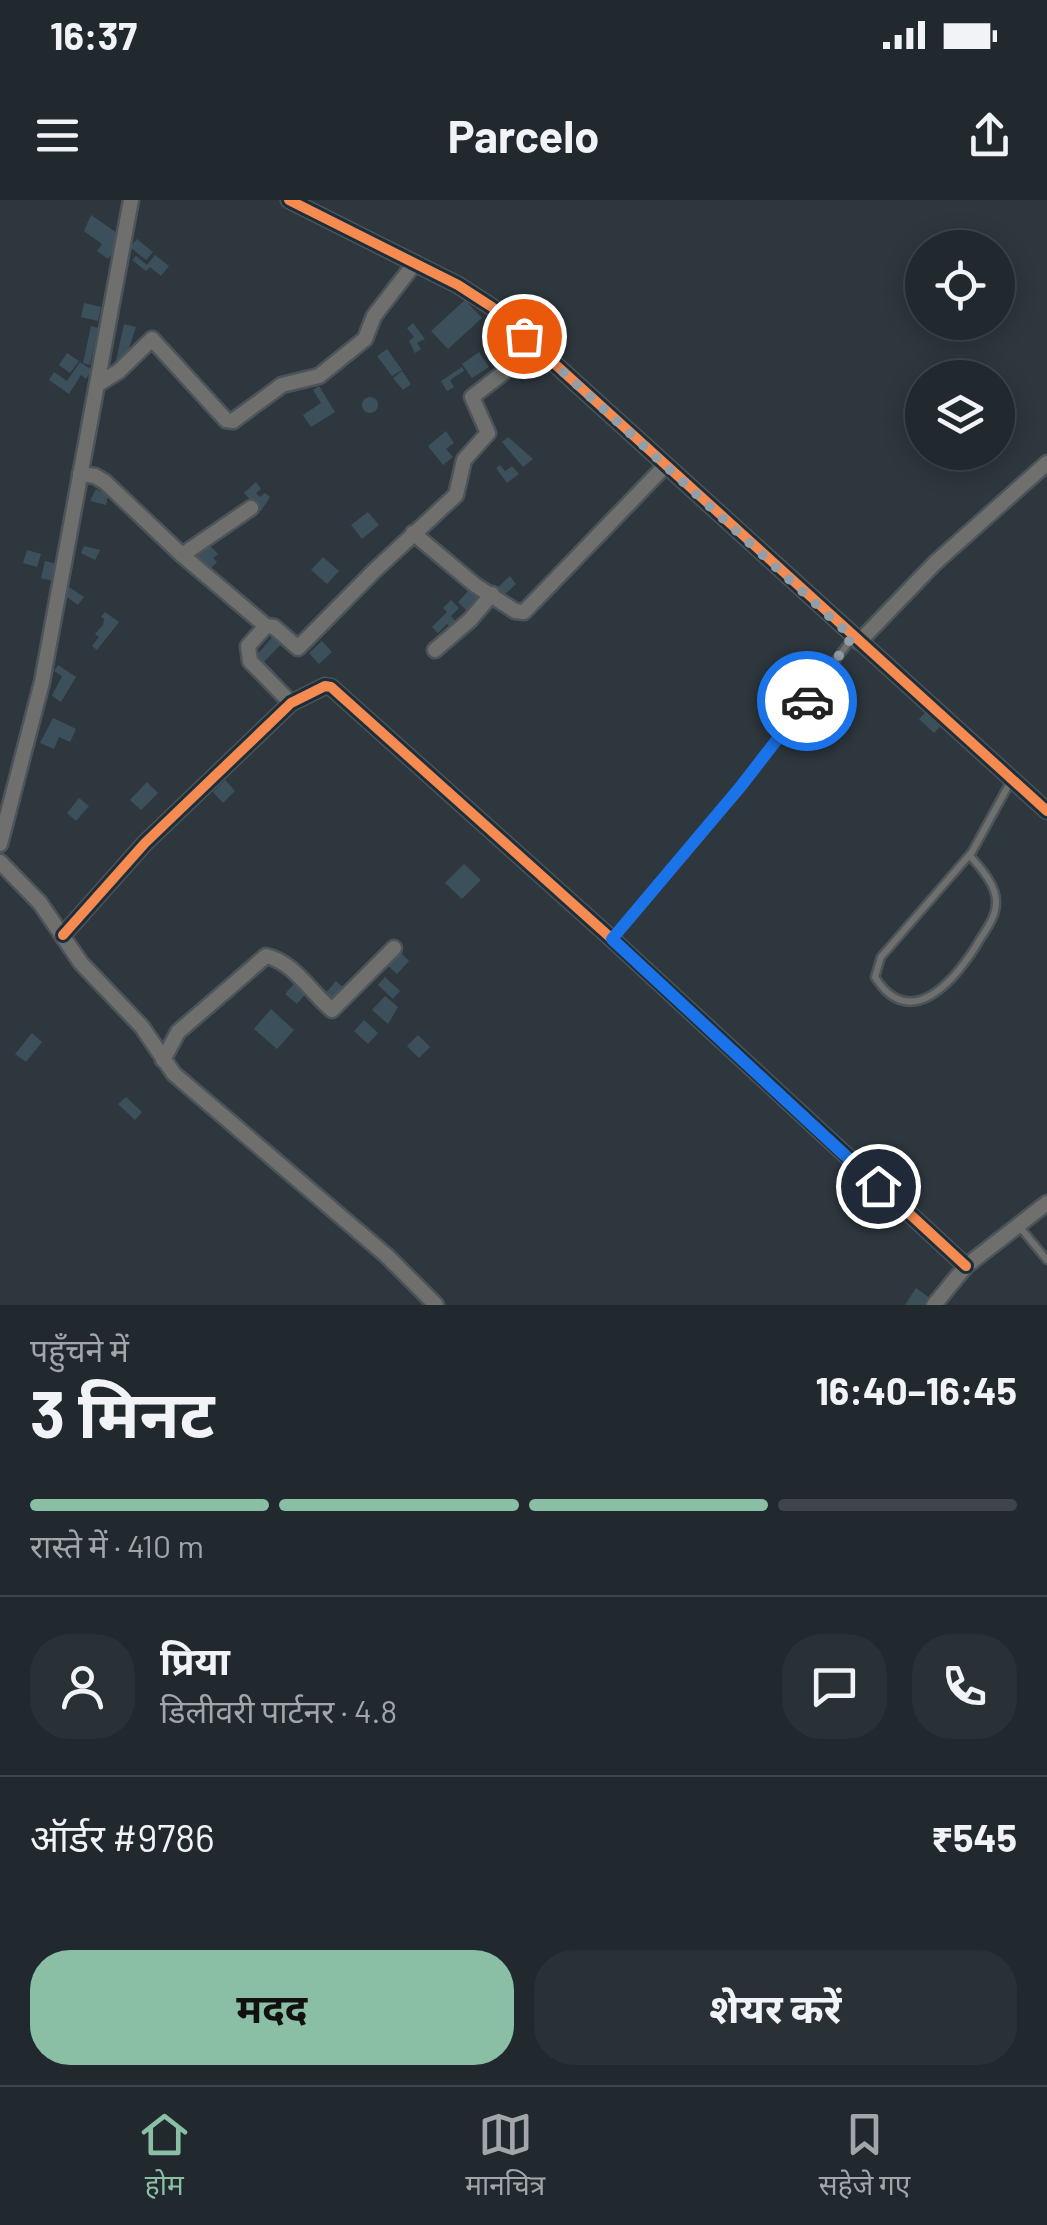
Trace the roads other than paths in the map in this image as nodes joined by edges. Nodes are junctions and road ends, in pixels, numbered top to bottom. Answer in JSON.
{"nodes":[{"id":1,"x":132,"y":200,"type":"edge"},
{"id":2,"x":289,"y":200,"type":"edge"},
{"id":3,"x":415,"y":263,"type":"junction"},
{"id":4,"x":524,"y":336,"type":"junction"},
{"id":5,"x":100,"y":383,"type":"junction"},
{"id":6,"x":1047,"y":463,"type":"edge"},
{"id":7,"x":666,"y":466,"type":"junction"},
{"id":8,"x":80,"y":474,"type":"junction"},
{"id":9,"x":251,"y":508,"type":"dead end"},
{"id":10,"x":413,"y":533,"type":"junction"},
{"id":11,"x":182,"y":555,"type":"junction"},
{"id":12,"x":492,"y":594,"type":"junction"},
{"id":13,"x":266,"y":626,"type":"junction"},
{"id":14,"x":859,"y":638,"type":"junction"},
{"id":15,"x":435,"y":650,"type":"dead end"},
{"id":16,"x":291,"y":703,"type":"junction"},
{"id":17,"x":1012,"y":779,"type":"junction"},
{"id":18,"x":1047,"y":811,"type":"edge"},
{"id":19,"x":0,"y":844,"type":"edge"},
{"id":20,"x":970,"y":856,"type":"junction"},
{"id":21,"x":0,"y":862,"type":"edge"},
{"id":22,"x":63,"y":936,"type":"junction"},
{"id":23,"x":612,"y":939,"type":"junction"},
{"id":24,"x":394,"y":948,"type":"dead end"},
{"id":25,"x":163,"y":1060,"type":"junction"},
{"id":26,"x":1047,"y":1203,"type":"edge"},
{"id":27,"x":1018,"y":1225,"type":"junction"},
{"id":28,"x":1047,"y":1260,"type":"edge"},
{"id":29,"x":966,"y":1266,"type":"junction"},
{"id":30,"x":436,"y":1305,"type":"edge"},
{"id":31,"x":934,"y":1305,"type":"edge"}],
"edges":[{"from":1,"to":5,"type":"street"},
{"from":2,"to":3,"type":"street"},
{"from":3,"to":4,"type":"street"},
{"from":3,"to":5,"type":"street"},
{"from":4,"to":7,"type":"street"},
{"from":4,"to":10,"type":"street"},
{"from":5,"to":8,"type":"street"},
{"from":6,"to":14,"type":"street"},
{"from":7,"to":12,"type":"street"},
{"from":7,"to":14,"type":"street"},
{"from":8,"to":11,"type":"street"},
{"from":8,"to":19,"type":"street"},
{"from":9,"to":11,"type":"street"},
{"from":10,"to":12,"type":"street"},
{"from":10,"to":13,"type":"street"},
{"from":11,"to":13,"type":"street"},
{"from":12,"to":15,"type":"street"},
{"from":13,"to":16,"type":"street"},
{"from":14,"to":17,"type":"street"},
{"from":14,"to":23,"type":"lane"},
{"from":16,"to":22,"type":"street"},
{"from":16,"to":23,"type":"street"},
{"from":17,"to":18,"type":"street"},
{"from":17,"to":20,"type":"lane"},
{"from":20,"to":20,"type":"lane"},
{"from":21,"to":22,"type":"street"},
{"from":22,"to":25,"type":"street"},
{"from":23,"to":29,"type":"street"},
{"from":24,"to":25,"type":"street"},
{"from":25,"to":30,"type":"street"},
{"from":26,"to":27,"type":"street"},
{"from":27,"to":28,"type":"lane"},
{"from":27,"to":29,"type":"street"},
{"from":29,"to":31,"type":"street"}]}
